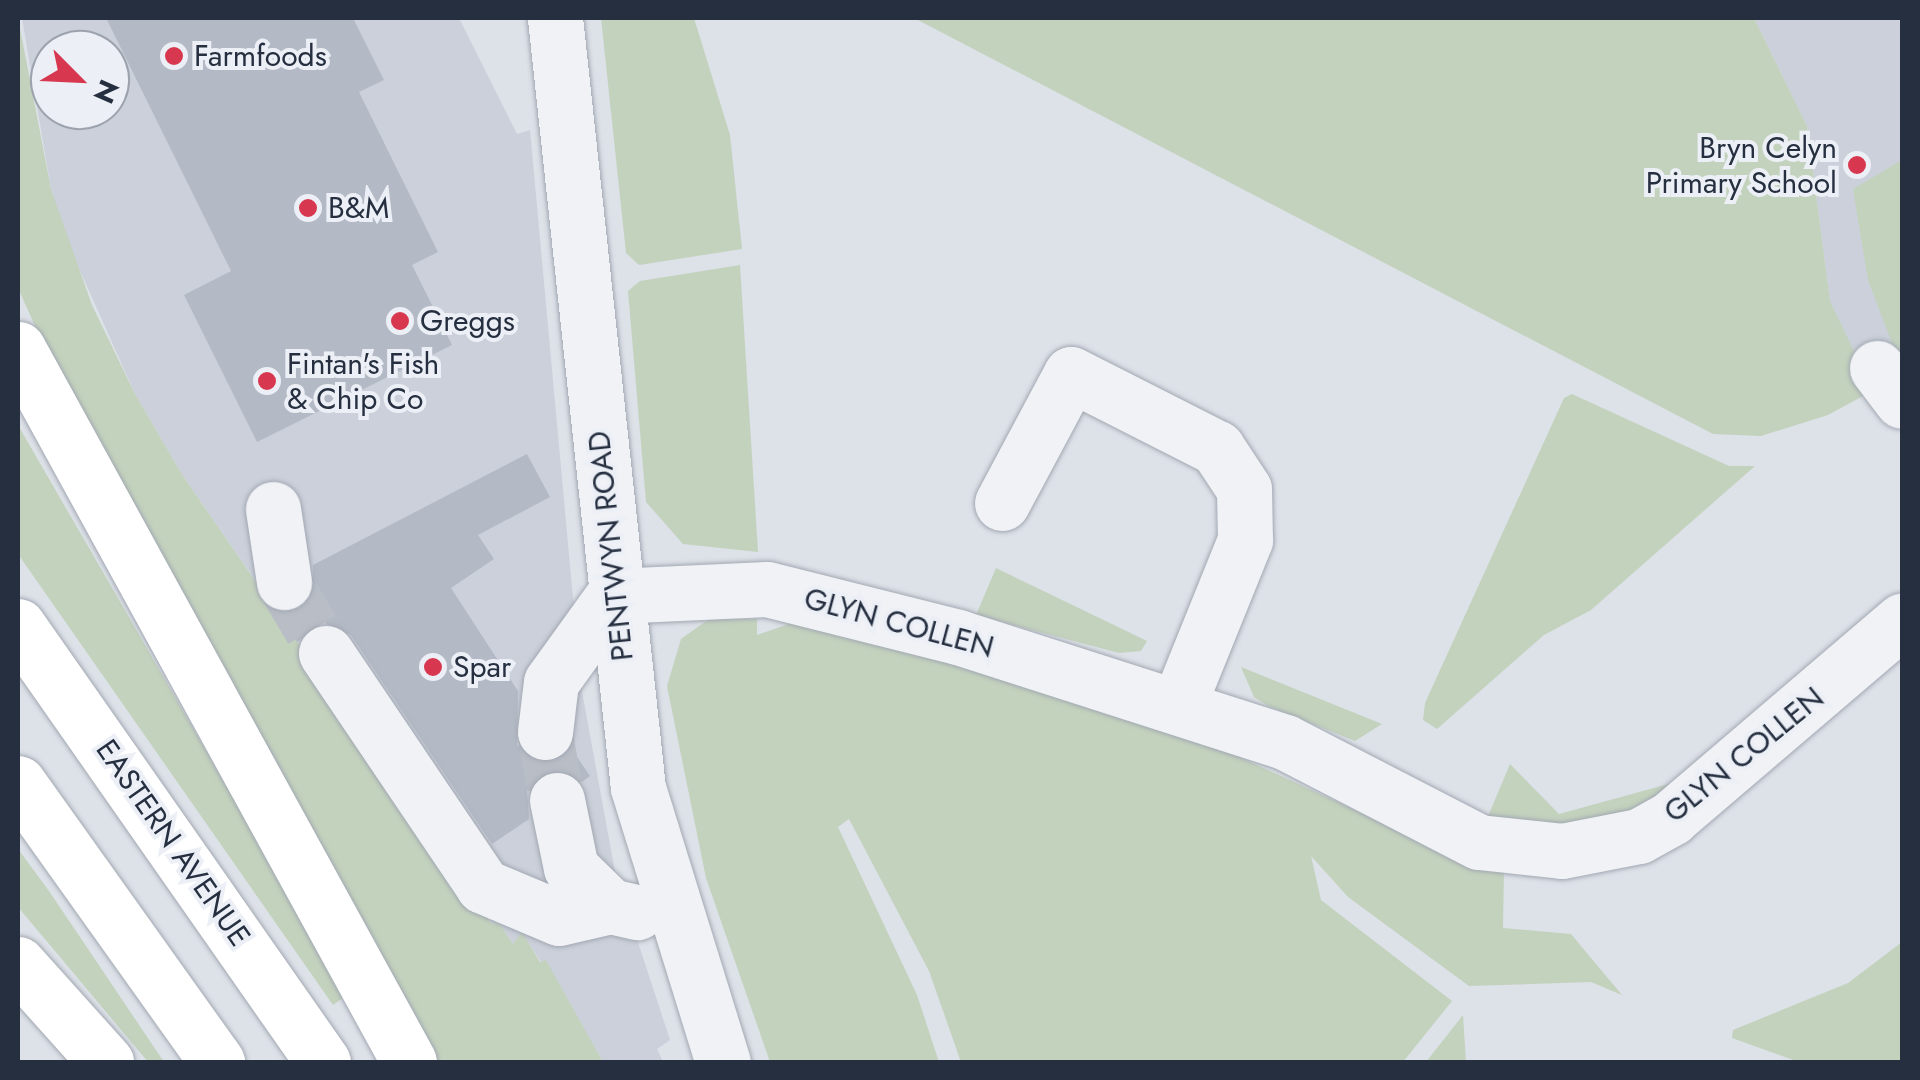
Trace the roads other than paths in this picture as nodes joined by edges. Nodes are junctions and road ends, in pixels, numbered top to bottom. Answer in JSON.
{"nodes":[{"id":1,"x":556,"y":18,"type":"edge"},
{"id":2,"x":18,"y":349,"type":"edge"},
{"id":3,"x":1002,"y":504,"type":"dead end"},
{"id":4,"x":273,"y":510,"type":"dead end"},
{"id":5,"x":284,"y":582,"type":"tunnel mouth"},
{"id":6,"x":613,"y":596,"type":"junction"},
{"id":7,"x":1902,"y":621,"type":"edge"},
{"id":8,"x":18,"y":626,"type":"edge"},
{"id":9,"x":326,"y":653,"type":"tunnel mouth"},
{"id":10,"x":1178,"y":706,"type":"junction"},
{"id":11,"x":545,"y":732,"type":"tunnel mouth"},
{"id":12,"x":18,"y":784,"type":"edge"},
{"id":13,"x":556,"y":800,"type":"tunnel mouth"},
{"id":14,"x":610,"y":906,"type":"junction"},
{"id":15,"x":674,"y":920,"type":"junction"},
{"id":16,"x":18,"y":964,"type":"edge"},
{"id":17,"x":106,"y":1062,"type":"edge"},
{"id":18,"x":217,"y":1062,"type":"edge"},
{"id":19,"x":323,"y":1062,"type":"edge"},
{"id":20,"x":410,"y":1062,"type":"edge"},
{"id":21,"x":723,"y":1062,"type":"edge"}],
"edges":[{"from":1,"to":6,"type":"street","name":"PENTWYN ROAD"},
{"from":2,"to":20,"type":"highway"},
{"from":3,"to":10,"type":"street"},
{"from":4,"to":5,"type":"street"},
{"from":6,"to":10,"type":"street","name":"GLYN COLLEN"},
{"from":6,"to":11,"type":"street"},
{"from":6,"to":15,"type":"street","name":"PENTWYN ROAD"},
{"from":7,"to":10,"type":"street","name":"GLYN COLLEN"},
{"from":8,"to":19,"type":"highway","name":"EASTERN AVENUE"},
{"from":9,"to":14,"type":"street"},
{"from":12,"to":18,"type":"highway"},
{"from":13,"to":14,"type":"street"},
{"from":14,"to":15,"type":"street"},
{"from":15,"to":21,"type":"street","name":"PENTWYN ROAD"},
{"from":16,"to":17,"type":"highway"}]}
